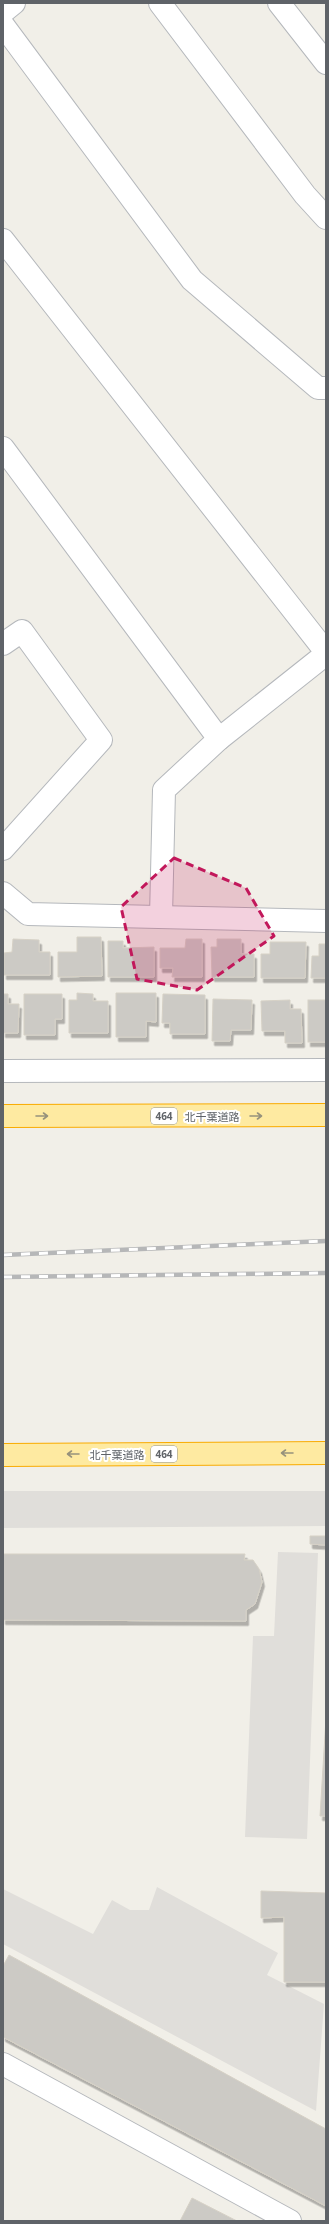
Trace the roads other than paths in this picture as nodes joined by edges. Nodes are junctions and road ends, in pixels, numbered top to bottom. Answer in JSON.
{"nodes":[{"id":1,"x":14,"y":3,"type":"edge"},
{"id":2,"x":160,"y":3,"type":"edge"},
{"id":3,"x":279,"y":3,"type":"edge"},
{"id":4,"x":3,"y":12,"type":"edge"},
{"id":5,"x":3,"y":25,"type":"edge"},
{"id":6,"x":326,"y":63,"type":"edge"},
{"id":7,"x":326,"y":218,"type":"edge"},
{"id":8,"x":3,"y":240,"type":"edge"},
{"id":9,"x":326,"y":388,"type":"edge"},
{"id":10,"x":3,"y":448,"type":"edge"},
{"id":11,"x":3,"y":644,"type":"edge"},
{"id":12,"x":326,"y":653,"type":"edge"},
{"id":13,"x":220,"y":739,"type":"junction"},
{"id":14,"x":3,"y":849,"type":"edge"},
{"id":15,"x":3,"y":893,"type":"edge"},
{"id":16,"x":161,"y":916,"type":"junction"},
{"id":17,"x":326,"y":921,"type":"edge"},
{"id":18,"x":326,"y":1070,"type":"edge"},
{"id":19,"x":3,"y":1071,"type":"edge"},
{"id":20,"x":326,"y":1115,"type":"edge"},
{"id":21,"x":3,"y":1116,"type":"edge"},
{"id":22,"x":326,"y":1453,"type":"edge"},
{"id":23,"x":3,"y":1455,"type":"edge"},
{"id":24,"x":3,"y":2064,"type":"edge"},
{"id":25,"x":290,"y":2221,"type":"edge"}],
"edges":[{"from":1,"to":4,"type":"street"},
{"from":2,"to":7,"type":"street"},
{"from":3,"to":6,"type":"street"},
{"from":5,"to":9,"type":"street"},
{"from":8,"to":12,"type":"street"},
{"from":10,"to":13,"type":"street"},
{"from":11,"to":14,"type":"street"},
{"from":12,"to":13,"type":"street"},
{"from":13,"to":16,"type":"street"},
{"from":15,"to":16,"type":"street"},
{"from":16,"to":17,"type":"street"},
{"from":18,"to":19,"type":"street"},
{"from":21,"to":20,"type":"highway","name":"北千葉道路","number":"464","one_way":true},
{"from":22,"to":23,"type":"highway","name":"北千葉道路","number":"464","one_way":true},
{"from":24,"to":25,"type":"street"}]}
